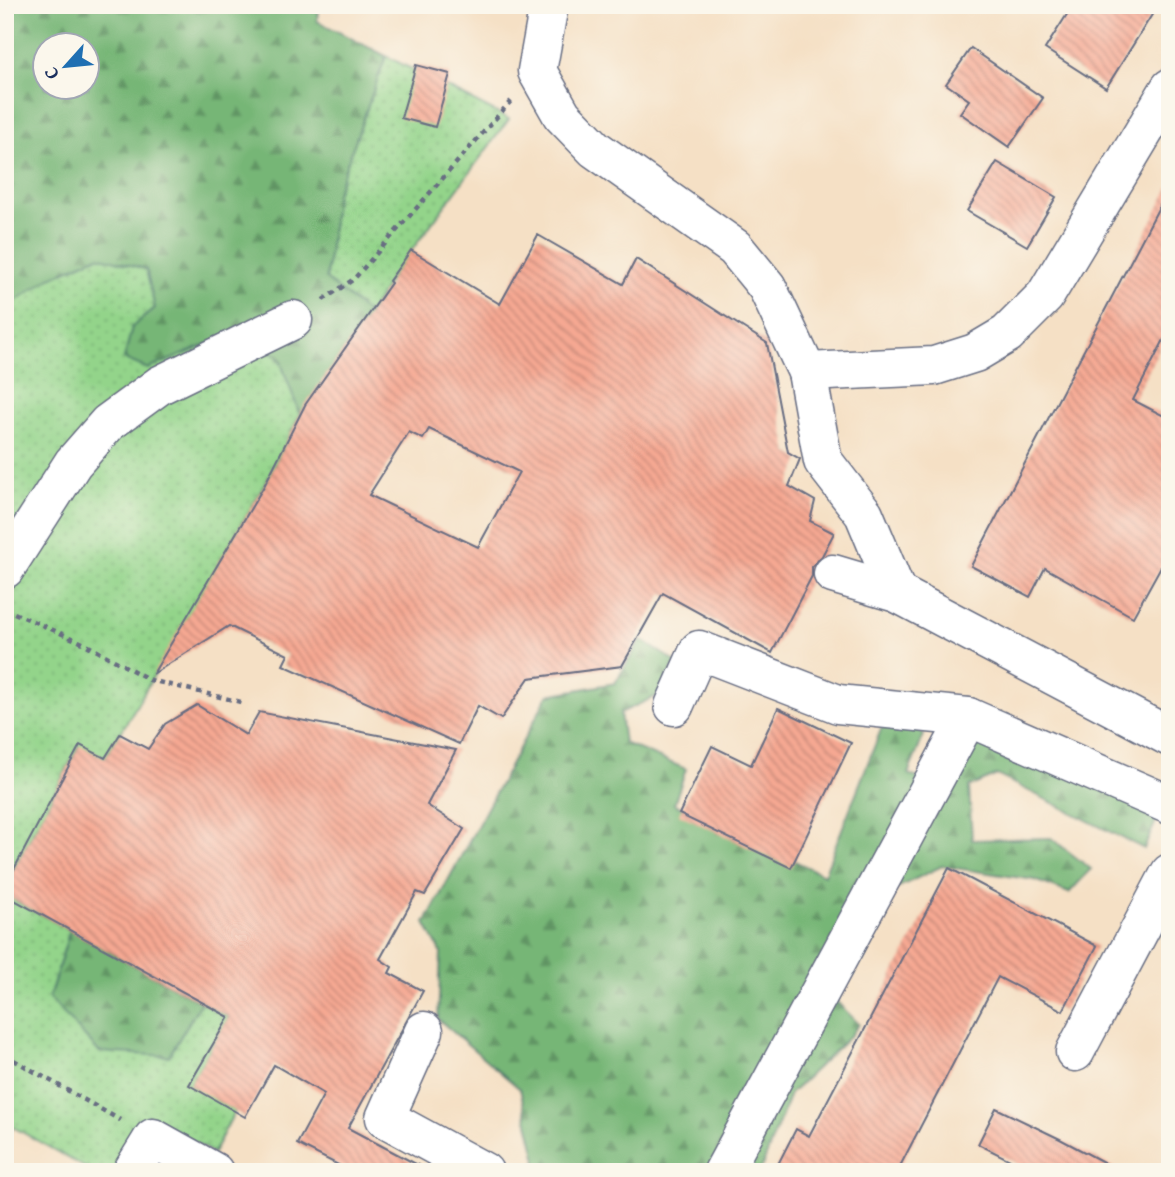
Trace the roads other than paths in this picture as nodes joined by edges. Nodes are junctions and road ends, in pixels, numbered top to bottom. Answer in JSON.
{"nodes":[{"id":1,"x":549,"y":5,"type":"edge"},
{"id":2,"x":1170,"y":88,"type":"edge"},
{"id":3,"x":293,"y":320,"type":"road end"},
{"id":4,"x":807,"y":372,"type":"junction"},
{"id":5,"x":5,"y":569,"type":"edge"},
{"id":6,"x":833,"y":574,"type":"dead end"},
{"id":7,"x":897,"y":593,"type":"junction"},
{"id":8,"x":674,"y":706,"type":"dead end"},
{"id":9,"x":968,"y":717,"type":"junction"},
{"id":10,"x":1170,"y":737,"type":"edge"},
{"id":11,"x":1170,"y":805,"type":"edge"},
{"id":12,"x":1170,"y":873,"type":"edge"},
{"id":13,"x":424,"y":1031,"type":"dead end"},
{"id":14,"x":1075,"y":1052,"type":"dead end"},
{"id":15,"x":132,"y":1172,"type":"edge"},
{"id":16,"x":214,"y":1172,"type":"edge"},
{"id":17,"x":484,"y":1172,"type":"edge"},
{"id":18,"x":723,"y":1172,"type":"edge"}],
"edges":[{"from":1,"to":4,"type":"street"},
{"from":2,"to":4,"type":"street"},
{"from":3,"to":5,"type":"street"},
{"from":4,"to":7,"type":"street"},
{"from":6,"to":7,"type":"street"},
{"from":7,"to":10,"type":"street"},
{"from":8,"to":9,"type":"street"},
{"from":9,"to":11,"type":"street"},
{"from":9,"to":18,"type":"street"},
{"from":12,"to":14,"type":"street"},
{"from":13,"to":17,"type":"street"},
{"from":15,"to":16,"type":"street"}]}
